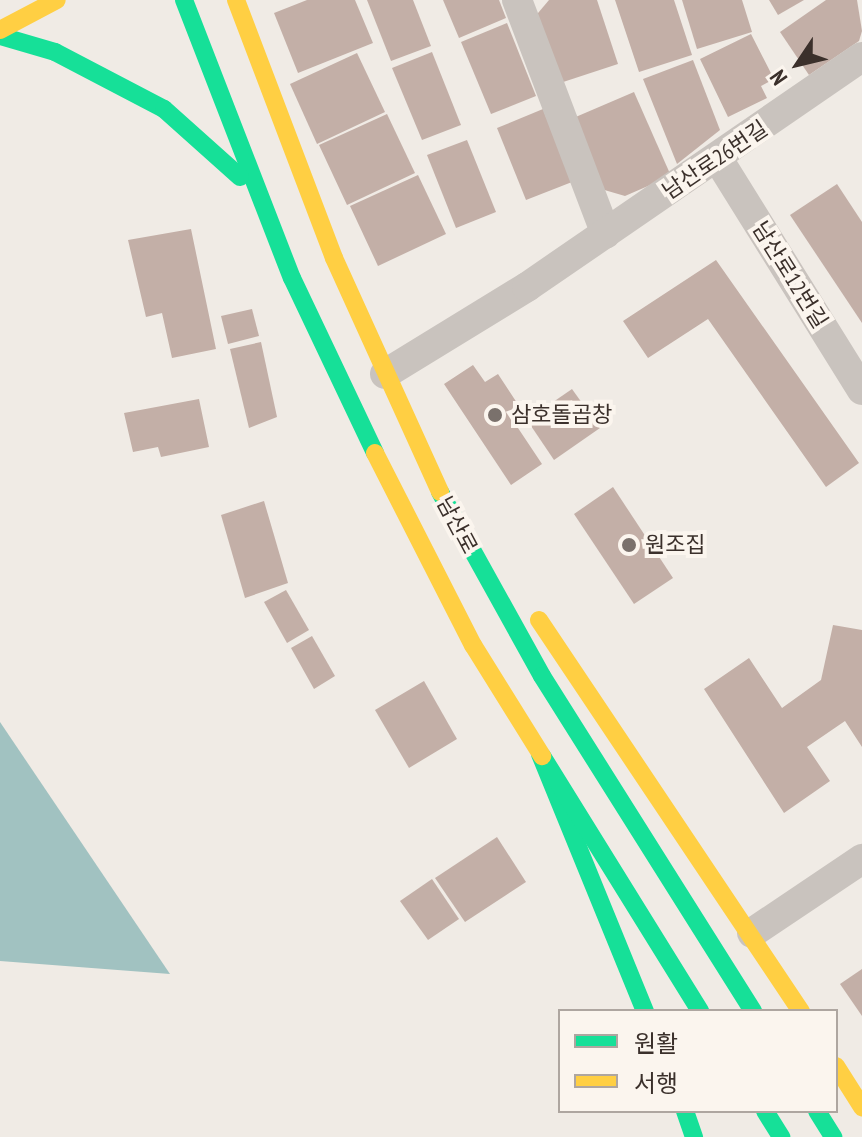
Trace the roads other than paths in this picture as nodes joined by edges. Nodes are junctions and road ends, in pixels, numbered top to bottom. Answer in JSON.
{"nodes":[{"id":1,"x":57,"y":0,"type":"edge"},
{"id":2,"x":184,"y":0,"type":"edge"},
{"id":3,"x":517,"y":0,"type":"edge"},
{"id":4,"x":236,"y":2,"type":"edge"},
{"id":5,"x":0,"y":30,"type":"edge"},
{"id":6,"x":0,"y":36,"type":"edge"},
{"id":7,"x":862,"y":57,"type":"edge"},
{"id":8,"x":718,"y":159,"type":"junction"},
{"id":9,"x":264,"y":210,"type":"junction"},
{"id":10,"x":606,"y":234,"type":"junction"},
{"id":11,"x":385,"y":374,"type":"junction"},
{"id":12,"x":862,"y":390,"type":"edge"},
{"id":13,"x":540,"y":754,"type":"junction"},
{"id":14,"x":862,"y":859,"type":"edge"},
{"id":15,"x":752,"y":933,"type":"junction"},
{"id":16,"x":644,"y":1009,"type":"edge"},
{"id":17,"x":699,"y":1009,"type":"edge"},
{"id":18,"x":752,"y":1009,"type":"edge"},
{"id":19,"x":800,"y":1009,"type":"edge"},
{"id":20,"x":838,"y":1069,"type":"edge"},
{"id":21,"x":862,"y":1107,"type":"edge"},
{"id":22,"x":686,"y":1113,"type":"edge"},
{"id":23,"x":766,"y":1113,"type":"edge"},
{"id":24,"x":818,"y":1113,"type":"edge"},
{"id":25,"x":694,"y":1137,"type":"edge"},
{"id":26,"x":781,"y":1137,"type":"edge"},
{"id":27,"x":833,"y":1137,"type":"edge"}],
"edges":[{"from":1,"to":5,"type":"main road"},
{"from":2,"to":9,"type":"main road","name":"남산로"},
{"from":3,"to":10,"type":"street"},
{"from":4,"to":11,"type":"main road","name":"남산로"},
{"from":6,"to":9,"type":"main road"},
{"from":7,"to":8,"type":"street","name":"남산로26번길"},
{"from":8,"to":10,"type":"street","name":"남산로26번길"},
{"from":8,"to":12,"type":"street","name":"남산로12번길"},
{"from":9,"to":13,"type":"main road","name":"남산로"},
{"from":10,"to":11,"type":"street","name":"남산로26번길"},
{"from":11,"to":15,"type":"main road"},
{"from":11,"to":18,"type":"main road","name":"남산로"},
{"from":13,"to":16,"type":"main road"},
{"from":13,"to":17,"type":"main road"},
{"from":14,"to":15,"type":"street"},
{"from":15,"to":19,"type":"main road"},
{"from":20,"to":21,"type":"main road"},
{"from":22,"to":25,"type":"main road"},
{"from":23,"to":26,"type":"main road"},
{"from":24,"to":27,"type":"main road"}]}
